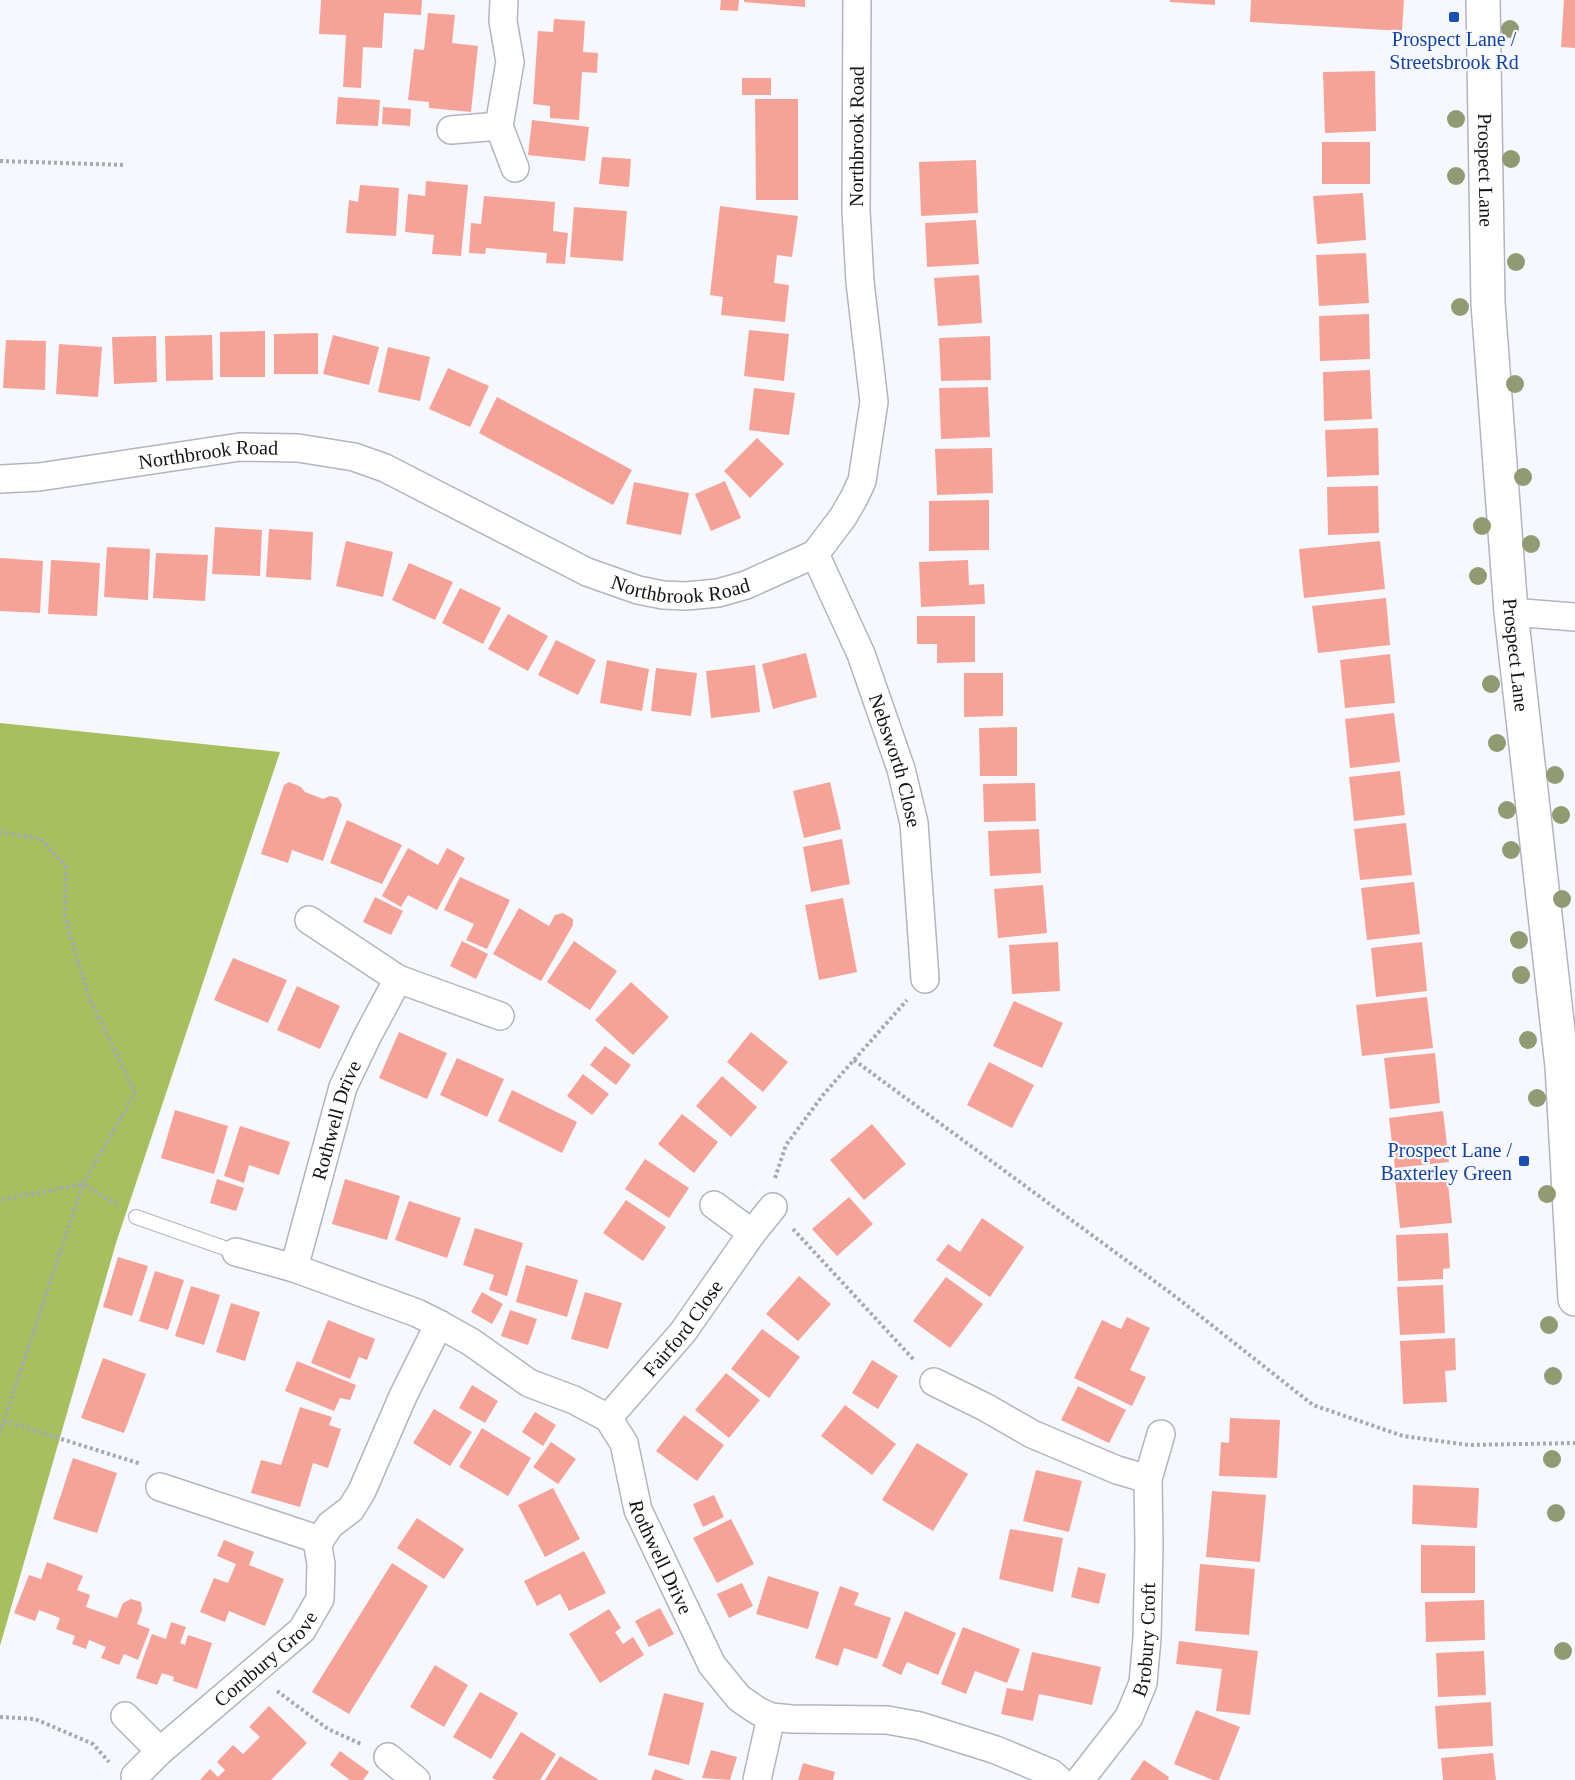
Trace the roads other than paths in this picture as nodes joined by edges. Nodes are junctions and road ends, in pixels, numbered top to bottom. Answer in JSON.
{"nodes":[{"id":1,"x":504,"y":0,"type":"edge"},
{"id":2,"x":857,"y":0,"type":"edge"},
{"id":3,"x":1481,"y":2,"type":"edge"},
{"id":4,"x":499,"y":126,"type":"junction"},
{"id":5,"x":452,"y":130,"type":"dead end"},
{"id":6,"x":515,"y":168,"type":"dead end"},
{"id":7,"x":0,"y":479,"type":"edge"},
{"id":8,"x":814,"y":554,"type":"junction"},
{"id":9,"x":1511,"y":612,"type":"junction"},
{"id":10,"x":1575,"y":617,"type":"edge"},
{"id":11,"x":309,"y":920,"type":"dead end"},
{"id":12,"x":398,"y":979,"type":"junction"},
{"id":13,"x":925,"y":979,"type":"road end"},
{"id":14,"x":501,"y":1017,"type":"dead end"},
{"id":15,"x":714,"y":1205,"type":"dead end"},
{"id":16,"x":773,"y":1207,"type":"road end"},
{"id":17,"x":136,"y":1217,"type":"road end"},
{"id":18,"x":752,"y":1233,"type":"junction"},
{"id":19,"x":236,"y":1252,"type":"joint"},
{"id":20,"x":294,"y":1268,"type":"junction"},
{"id":21,"x":1575,"y":1299,"type":"edge"},
{"id":22,"x":440,"y":1323,"type":"junction"},
{"id":23,"x":934,"y":1382,"type":"road end"},
{"id":24,"x":608,"y":1418,"type":"junction"},
{"id":25,"x":1161,"y":1434,"type":"dead end"},
{"id":26,"x":1148,"y":1479,"type":"junction"},
{"id":27,"x":160,"y":1487,"type":"road end"},
{"id":28,"x":320,"y":1540,"type":"junction"},
{"id":29,"x":125,"y":1716,"type":"dead end"},
{"id":30,"x":771,"y":1717,"type":"junction"},
{"id":31,"x":160,"y":1751,"type":"junction"},
{"id":32,"x":388,"y":1757,"type":"road end"},
{"id":33,"x":124,"y":1771,"type":"road end"},
{"id":34,"x":416,"y":1780,"type":"edge"},
{"id":35,"x":757,"y":1780,"type":"edge"},
{"id":36,"x":1059,"y":1780,"type":"edge"},
{"id":37,"x":1080,"y":1780,"type":"edge"}],
"edges":[{"from":1,"to":4,"type":"street"},
{"from":2,"to":8,"type":"street","name":"Northbrook Road"},
{"from":3,"to":9,"type":"street","name":"Prospect Lane"},
{"from":4,"to":5,"type":"street"},
{"from":4,"to":6,"type":"street"},
{"from":7,"to":8,"type":"street","name":"Northbrook Road"},
{"from":8,"to":13,"type":"street","name":"Nebsworth Close"},
{"from":9,"to":10,"type":"street"},
{"from":9,"to":21,"type":"street","name":"Prospect Lane"},
{"from":11,"to":12,"type":"street"},
{"from":12,"to":14,"type":"street"},
{"from":12,"to":20,"type":"street","name":"Rothwell Drive"},
{"from":15,"to":18,"type":"street"},
{"from":16,"to":18,"type":"street","name":"Fairford Close"},
{"from":17,"to":19,"type":"lane"},
{"from":18,"to":24,"type":"street","name":"Fairford Close"},
{"from":19,"to":20,"type":"street","name":"Rothwell Drive"},
{"from":20,"to":22,"type":"street","name":"Rothwell Drive"},
{"from":22,"to":24,"type":"street","name":"Rothwell Drive"},
{"from":22,"to":28,"type":"street"},
{"from":23,"to":26,"type":"street"},
{"from":24,"to":30,"type":"street","name":"Rothwell Drive"},
{"from":25,"to":26,"type":"street","name":"Brobury Croft"},
{"from":26,"to":37,"type":"street","name":"Brobury Croft"},
{"from":27,"to":28,"type":"street"},
{"from":28,"to":31,"type":"street","name":"Cornbury Grove"},
{"from":29,"to":31,"type":"street"},
{"from":30,"to":35,"type":"street"},
{"from":30,"to":36,"type":"street","name":"Rothwell Drive"},
{"from":31,"to":33,"type":"street","name":"Cornbury Grove"},
{"from":32,"to":34,"type":"street"}]}
